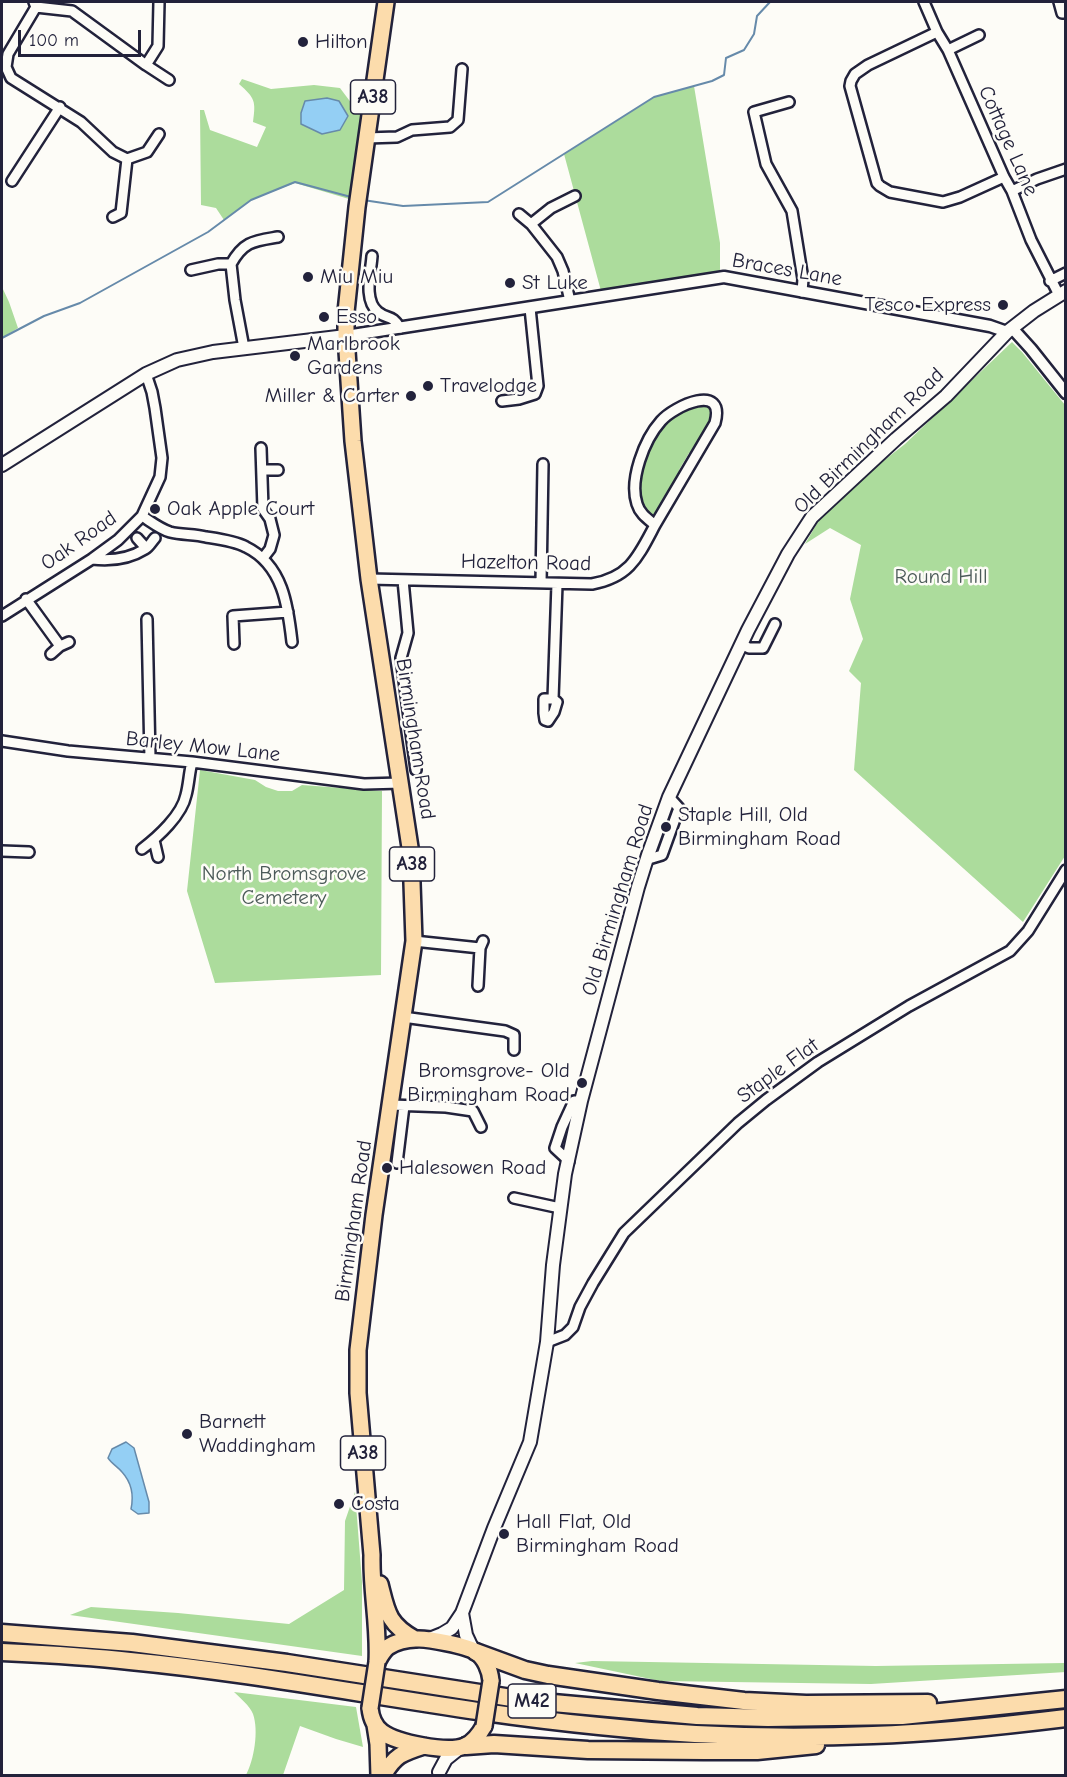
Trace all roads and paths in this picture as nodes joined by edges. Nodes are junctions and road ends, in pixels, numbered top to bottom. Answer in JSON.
{"nodes":[{"id":1,"x":159,"y":2,"type":"edge"},
{"id":2,"x":386,"y":2,"type":"edge"},
{"id":3,"x":924,"y":2,"type":"edge"},
{"id":4,"x":1059,"y":2,"type":"edge"},
{"id":5,"x":35,"y":4,"type":"edge"},
{"id":6,"x":73,"y":6,"type":"edge"},
{"id":7,"x":1064,"y":16,"type":"edge"},
{"id":8,"x":937,"y":32,"type":"junction"},
{"id":9,"x":979,"y":35,"type":"dead end"},
{"id":10,"x":948,"y":50,"type":"junction"},
{"id":11,"x":146,"y":65,"type":"junction"},
{"id":12,"x":4,"y":67,"type":"edge"},
{"id":13,"x":462,"y":69,"type":"dead end"},
{"id":14,"x":169,"y":80,"type":"dead end"},
{"id":15,"x":789,"y":102,"type":"dead end"},
{"id":16,"x":60,"y":107,"type":"junction"},
{"id":17,"x":159,"y":134,"type":"dead end"},
{"id":18,"x":366,"y":138,"type":"junction"},
{"id":19,"x":153,"y":144,"type":"junction"},
{"id":20,"x":160,"y":152,"type":"dead end"},
{"id":21,"x":127,"y":159,"type":"junction"},
{"id":22,"x":1065,"y":170,"type":"edge"},
{"id":23,"x":1004,"y":177,"type":"junction"},
{"id":24,"x":12,"y":181,"type":"dead end"},
{"id":25,"x":1012,"y":191,"type":"junction"},
{"id":26,"x":574,"y":196,"type":"dead end"},
{"id":27,"x":519,"y":214,"type":"dead end"},
{"id":28,"x":121,"y":216,"type":"dead end"},
{"id":29,"x":531,"y":224,"type":"junction"},
{"id":30,"x":278,"y":237,"type":"dead end"},
{"id":31,"x":372,"y":256,"type":"dead end"},
{"id":32,"x":231,"y":264,"type":"junction"},
{"id":33,"x":191,"y":270,"type":"dead end"},
{"id":34,"x":1065,"y":273,"type":"edge"},
{"id":35,"x":1050,"y":281,"type":"junction"},
{"id":36,"x":801,"y":292,"type":"junction"},
{"id":37,"x":1062,"y":293,"type":"edge"},
{"id":38,"x":570,"y":302,"type":"junction"},
{"id":39,"x":530,"y":308,"type":"junction"},
{"id":40,"x":400,"y":328,"type":"junction"},
{"id":41,"x":1009,"y":330,"type":"junction"},
{"id":42,"x":346,"y":336,"type":"junction"},
{"id":43,"x":244,"y":348,"type":"junction"},
{"id":44,"x":146,"y":374,"type":"junction"},
{"id":45,"x":1065,"y":393,"type":"edge"},
{"id":46,"x":502,"y":401,"type":"dead end"},
{"id":47,"x":261,"y":448,"type":"dead end"},
{"id":48,"x":543,"y":464,"type":"dead end"},
{"id":49,"x":2,"y":465,"type":"edge"},
{"id":50,"x":263,"y":470,"type":"junction"},
{"id":51,"x":278,"y":470,"type":"dead end"},
{"id":52,"x":142,"y":516,"type":"junction"},
{"id":53,"x":655,"y":525,"type":"junction"},
{"id":54,"x":137,"y":537,"type":"dead end"},
{"id":55,"x":155,"y":538,"type":"dead end"},
{"id":56,"x":146,"y":548,"type":"junction"},
{"id":57,"x":263,"y":558,"type":"junction"},
{"id":58,"x":92,"y":559,"type":"junction"},
{"id":59,"x":369,"y":579,"type":"junction"},
{"id":60,"x":404,"y":580,"type":"junction"},
{"id":61,"x":541,"y":583,"type":"junction"},
{"id":62,"x":556,"y":584,"type":"junction"},
{"id":63,"x":26,"y":599,"type":"junction"},
{"id":64,"x":288,"y":612,"type":"junction"},
{"id":65,"x":2,"y":616,"type":"edge"},
{"id":66,"x":147,"y":619,"type":"dead end"},
{"id":67,"x":775,"y":624,"type":"dead end"},
{"id":68,"x":292,"y":642,"type":"dead end"},
{"id":69,"x":234,"y":644,"type":"dead end"},
{"id":70,"x":741,"y":644,"type":"junction"},
{"id":71,"x":51,"y":654,"type":"dead end"},
{"id":72,"x":552,"y":699,"type":"dead end"},
{"id":73,"x":2,"y":741,"type":"edge"},
{"id":74,"x":150,"y":758,"type":"junction"},
{"id":75,"x":192,"y":762,"type":"junction"},
{"id":76,"x":416,"y":770,"type":"dead end"},
{"id":77,"x":401,"y":783,"type":"junction"},
{"id":78,"x":154,"y":840,"type":"junction"},
{"id":79,"x":142,"y":849,"type":"dead end"},
{"id":80,"x":2,"y":851,"type":"edge"},
{"id":81,"x":29,"y":852,"type":"dead end"},
{"id":82,"x":158,"y":857,"type":"dead end"},
{"id":83,"x":1065,"y":870,"type":"edge"},
{"id":84,"x":414,"y":941,"type":"junction"},
{"id":85,"x":478,"y":986,"type":"dead end"},
{"id":86,"x":403,"y":1017,"type":"junction"},
{"id":87,"x":514,"y":1050,"type":"dead end"},
{"id":88,"x":398,"y":1106,"type":"junction"},
{"id":89,"x":482,"y":1127,"type":"dead end"},
{"id":90,"x":397,"y":1163,"type":"dead end"},
{"id":91,"x":514,"y":1198,"type":"dead end"},
{"id":92,"x":560,"y":1208,"type":"junction"},
{"id":93,"x":548,"y":1342,"type":"junction"},
{"id":94,"x":372,"y":1555,"type":"junction"},
{"id":95,"x":462,"y":1613,"type":"junction"},
{"id":96,"x":2,"y":1633,"type":"edge"},
{"id":97,"x":421,"y":1639,"type":"junction"},
{"id":98,"x":474,"y":1651,"type":"junction"},
{"id":99,"x":2,"y":1652,"type":"edge"},
{"id":100,"x":377,"y":1662,"type":"junction"},
{"id":101,"x":1065,"y":1699,"type":"edge"},
{"id":102,"x":1002,"y":1707,"type":"junction"},
{"id":103,"x":1065,"y":1718,"type":"edge"},
{"id":104,"x":375,"y":1725,"type":"junction"},
{"id":105,"x":873,"y":1735,"type":"junction"},
{"id":106,"x":426,"y":1746,"type":"junction"},
{"id":107,"x":464,"y":1747,"type":"junction"},
{"id":108,"x":439,"y":1774,"type":"edge"},
{"id":109,"x":381,"y":1776,"type":"edge"}],
"edges":[{"from":1,"to":11,"type":"street"},
{"from":2,"to":18,"type":"highway","name":"Birmingham Road","number":"A38"},
{"from":3,"to":8,"type":"street","name":"Cottage Lane"},
{"from":4,"to":7,"type":"street"},
{"from":5,"to":6,"type":"street"},
{"from":5,"to":12,"type":"street"},
{"from":6,"to":11,"type":"street"},
{"from":8,"to":10,"type":"street","name":"Cottage Lane"},
{"from":8,"to":23,"type":"street"},
{"from":9,"to":10,"type":"street"},
{"from":10,"to":23,"type":"street","name":"Cottage Lane"},
{"from":11,"to":14,"type":"street"},
{"from":12,"to":16,"type":"street"},
{"from":13,"to":18,"type":"street"},
{"from":15,"to":36,"type":"street"},
{"from":16,"to":21,"type":"street"},
{"from":16,"to":24,"type":"street"},
{"from":17,"to":19,"type":"street"},
{"from":18,"to":42,"type":"highway","name":"Birmingham Road","number":"A38"},
{"from":19,"to":20,"type":"street"},
{"from":19,"to":21,"type":"street"},
{"from":21,"to":28,"type":"street"},
{"from":22,"to":25,"type":"street"},
{"from":23,"to":25,"type":"street","name":"Cottage Lane"},
{"from":25,"to":35,"type":"street","name":"Cottage Lane"},
{"from":26,"to":29,"type":"street"},
{"from":27,"to":29,"type":"street"},
{"from":29,"to":38,"type":"street"},
{"from":30,"to":32,"type":"street"},
{"from":31,"to":40,"type":"street"},
{"from":32,"to":33,"type":"street"},
{"from":32,"to":43,"type":"street"},
{"from":34,"to":35,"type":"street"},
{"from":35,"to":37,"type":"street","name":"Cottage Lane"},
{"from":36,"to":38,"type":"street","name":"Braces Lane"},
{"from":36,"to":41,"type":"street","name":"Braces Lane"},
{"from":37,"to":41,"type":"main road","name":"Old Birmingham Road"},
{"from":38,"to":39,"type":"street","name":"Braces Lane"},
{"from":39,"to":40,"type":"street","name":"Braces Lane"},
{"from":39,"to":46,"type":"street"},
{"from":40,"to":42,"type":"street","name":"Braces Lane"},
{"from":41,"to":45,"type":"street"},
{"from":41,"to":70,"type":"main road","name":"Old Birmingham Road"},
{"from":42,"to":43,"type":"main road"},
{"from":42,"to":59,"type":"highway","name":"Birmingham Road","number":"A38"},
{"from":43,"to":44,"type":"main road"},
{"from":44,"to":49,"type":"main road"},
{"from":44,"to":52,"type":"street","name":"Oak Road"},
{"from":47,"to":50,"type":"street"},
{"from":48,"to":61,"type":"street"},
{"from":50,"to":51,"type":"street"},
{"from":50,"to":57,"type":"street"},
{"from":52,"to":57,"type":"street"},
{"from":52,"to":58,"type":"street","name":"Oak Road"},
{"from":53,"to":53,"type":"street","name":"Hazelton Road"},
{"from":53,"to":62,"type":"street","name":"Hazelton Road"},
{"from":54,"to":56,"type":"street"},
{"from":55,"to":56,"type":"street"},
{"from":56,"to":58,"type":"street"},
{"from":57,"to":64,"type":"street"},
{"from":58,"to":63,"type":"street","name":"Oak Road"},
{"from":59,"to":60,"type":"street","name":"Hazelton Road"},
{"from":59,"to":77,"type":"highway","name":"Birmingham Road","number":"A38"},
{"from":60,"to":61,"type":"street","name":"Hazelton Road"},
{"from":60,"to":76,"type":"street"},
{"from":61,"to":62,"type":"street","name":"Hazelton Road"},
{"from":62,"to":72,"type":"street"},
{"from":63,"to":65,"type":"street","name":"Oak Road"},
{"from":63,"to":71,"type":"street"},
{"from":64,"to":68,"type":"street"},
{"from":64,"to":69,"type":"street"},
{"from":66,"to":74,"type":"street"},
{"from":67,"to":70,"type":"street"},
{"from":70,"to":92,"type":"main road","name":"Old Birmingham Road"},
{"from":73,"to":74,"type":"street","name":"Barley Mow Lane"},
{"from":74,"to":75,"type":"street","name":"Barley Mow Lane"},
{"from":75,"to":77,"type":"street","name":"Barley Mow Lane"},
{"from":75,"to":78,"type":"street"},
{"from":77,"to":84,"type":"highway","name":"Birmingham Road","number":"A38"},
{"from":78,"to":79,"type":"street"},
{"from":78,"to":82,"type":"street"},
{"from":80,"to":81,"type":"street"},
{"from":83,"to":93,"type":"street","name":"Staple Flat"},
{"from":84,"to":85,"type":"street"},
{"from":84,"to":86,"type":"highway","name":"Birmingham Road","number":"A38"},
{"from":86,"to":87,"type":"street"},
{"from":86,"to":88,"type":"highway","name":"Birmingham Road","number":"A38"},
{"from":88,"to":89,"type":"street"},
{"from":88,"to":90,"type":"street"},
{"from":88,"to":94,"type":"highway","name":"Birmingham Road","number":"A38"},
{"from":91,"to":92,"type":"street"},
{"from":92,"to":93,"type":"main road","name":"Old Birmingham Road"},
{"from":93,"to":95,"type":"main road","name":"Old Birmingham Road"},
{"from":94,"to":97,"type":"highway","name":"Birmingham Road","number":"A38"},
{"from":94,"to":100,"type":"highway","name":"Birmingham Road","number":"A38"},
{"from":95,"to":97,"type":"main road","name":"Old Birmingham Road"},
{"from":95,"to":98,"type":"main road"},
{"from":96,"to":102,"type":"highway","number":"M42"},
{"from":97,"to":98,"type":"highway"},
{"from":97,"to":100,"type":"highway"},
{"from":98,"to":102,"type":"highway","number":"M42"},
{"from":98,"to":107,"type":"highway","bridge":true},
{"from":99,"to":105,"type":"highway","number":"M42"},
{"from":100,"to":104,"type":"highway","bridge":true},
{"from":101,"to":102,"type":"highway","number":"M42"},
{"from":103,"to":105,"type":"highway","number":"M42"},
{"from":104,"to":106,"type":"highway"},
{"from":104,"to":109,"type":"highway"},
{"from":105,"to":107,"type":"highway","number":"M42"},
{"from":106,"to":107,"type":"highway"},
{"from":106,"to":108,"type":"main road"},
{"from":106,"to":109,"type":"highway"},
{"from":107,"to":108,"type":"main road"}]}
